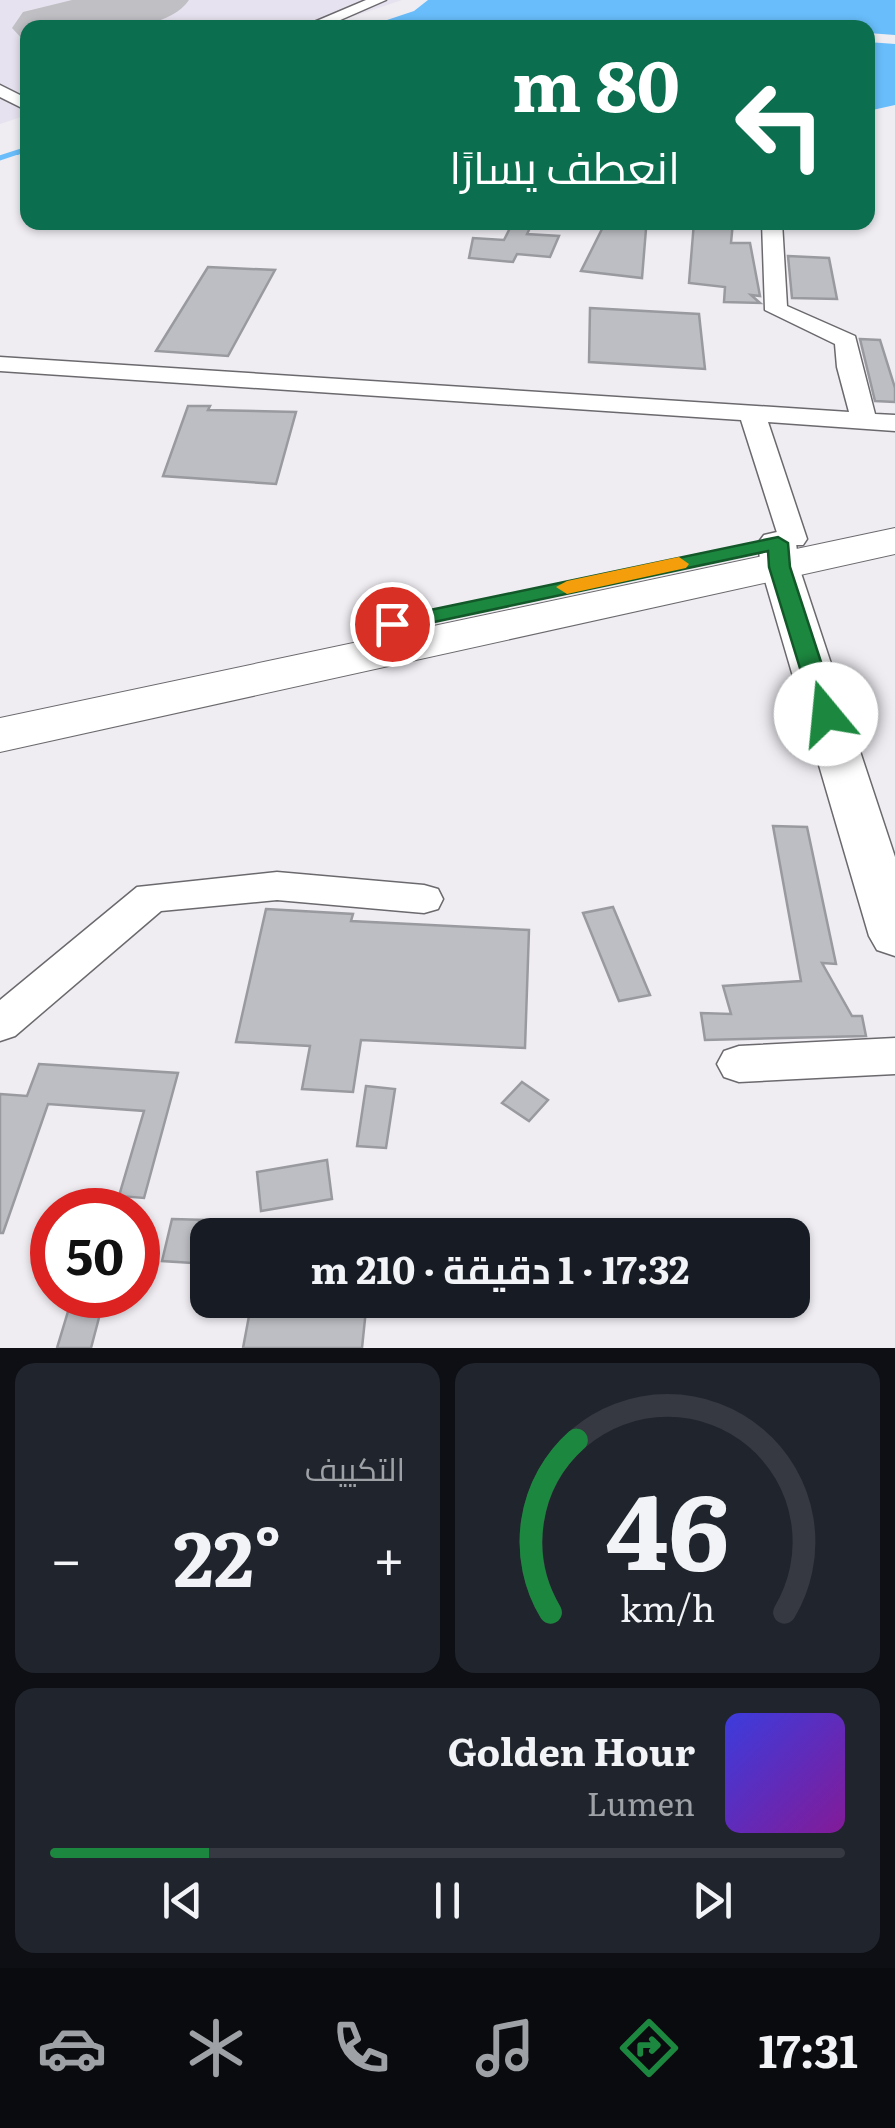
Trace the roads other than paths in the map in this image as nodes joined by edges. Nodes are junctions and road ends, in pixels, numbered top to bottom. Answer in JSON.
{"nodes":[{"id":1,"x":379,"y":0,"type":"edge"},
{"id":2,"x":328,"y":20,"type":"edge"},
{"id":3,"x":0,"y":90,"type":"edge"},
{"id":4,"x":20,"y":108,"type":"edge"},
{"id":5,"x":772,"y":230,"type":"edge"},
{"id":6,"x":0,"y":364,"type":"edge"},
{"id":7,"x":753,"y":416,"type":"junction"},
{"id":8,"x":864,"y":421,"type":"junction"},
{"id":9,"x":895,"y":423,"type":"edge"},
{"id":10,"x":895,"y":518,"type":"edge"},
{"id":11,"x":895,"y":541,"type":"edge"},
{"id":12,"x":784,"y":550,"type":"junction"},
{"id":13,"x":0,"y":712,"type":"edge"},
{"id":14,"x":0,"y":735,"type":"edge"},
{"id":15,"x":424,"y":899,"type":"dead end"},
{"id":16,"x":895,"y":936,"type":"edge"},
{"id":17,"x":0,"y":1024,"type":"edge"},
{"id":18,"x":895,"y":1056,"type":"edge"},
{"id":19,"x":739,"y":1064,"type":"dead end"}],
"edges":[{"from":1,"to":2,"type":"street"},
{"from":3,"to":4,"type":"street"},
{"from":5,"to":8,"type":"street"},
{"from":6,"to":7,"type":"street"},
{"from":7,"to":8,"type":"street"},
{"from":7,"to":12,"type":"street"},
{"from":8,"to":9,"type":"street"},
{"from":10,"to":12,"type":"highway"},
{"from":11,"to":12,"type":"highway"},
{"from":12,"to":13,"type":"highway"},
{"from":12,"to":14,"type":"highway"},
{"from":12,"to":16,"type":"main road"},
{"from":15,"to":17,"type":"street"},
{"from":18,"to":19,"type":"street"}]}
